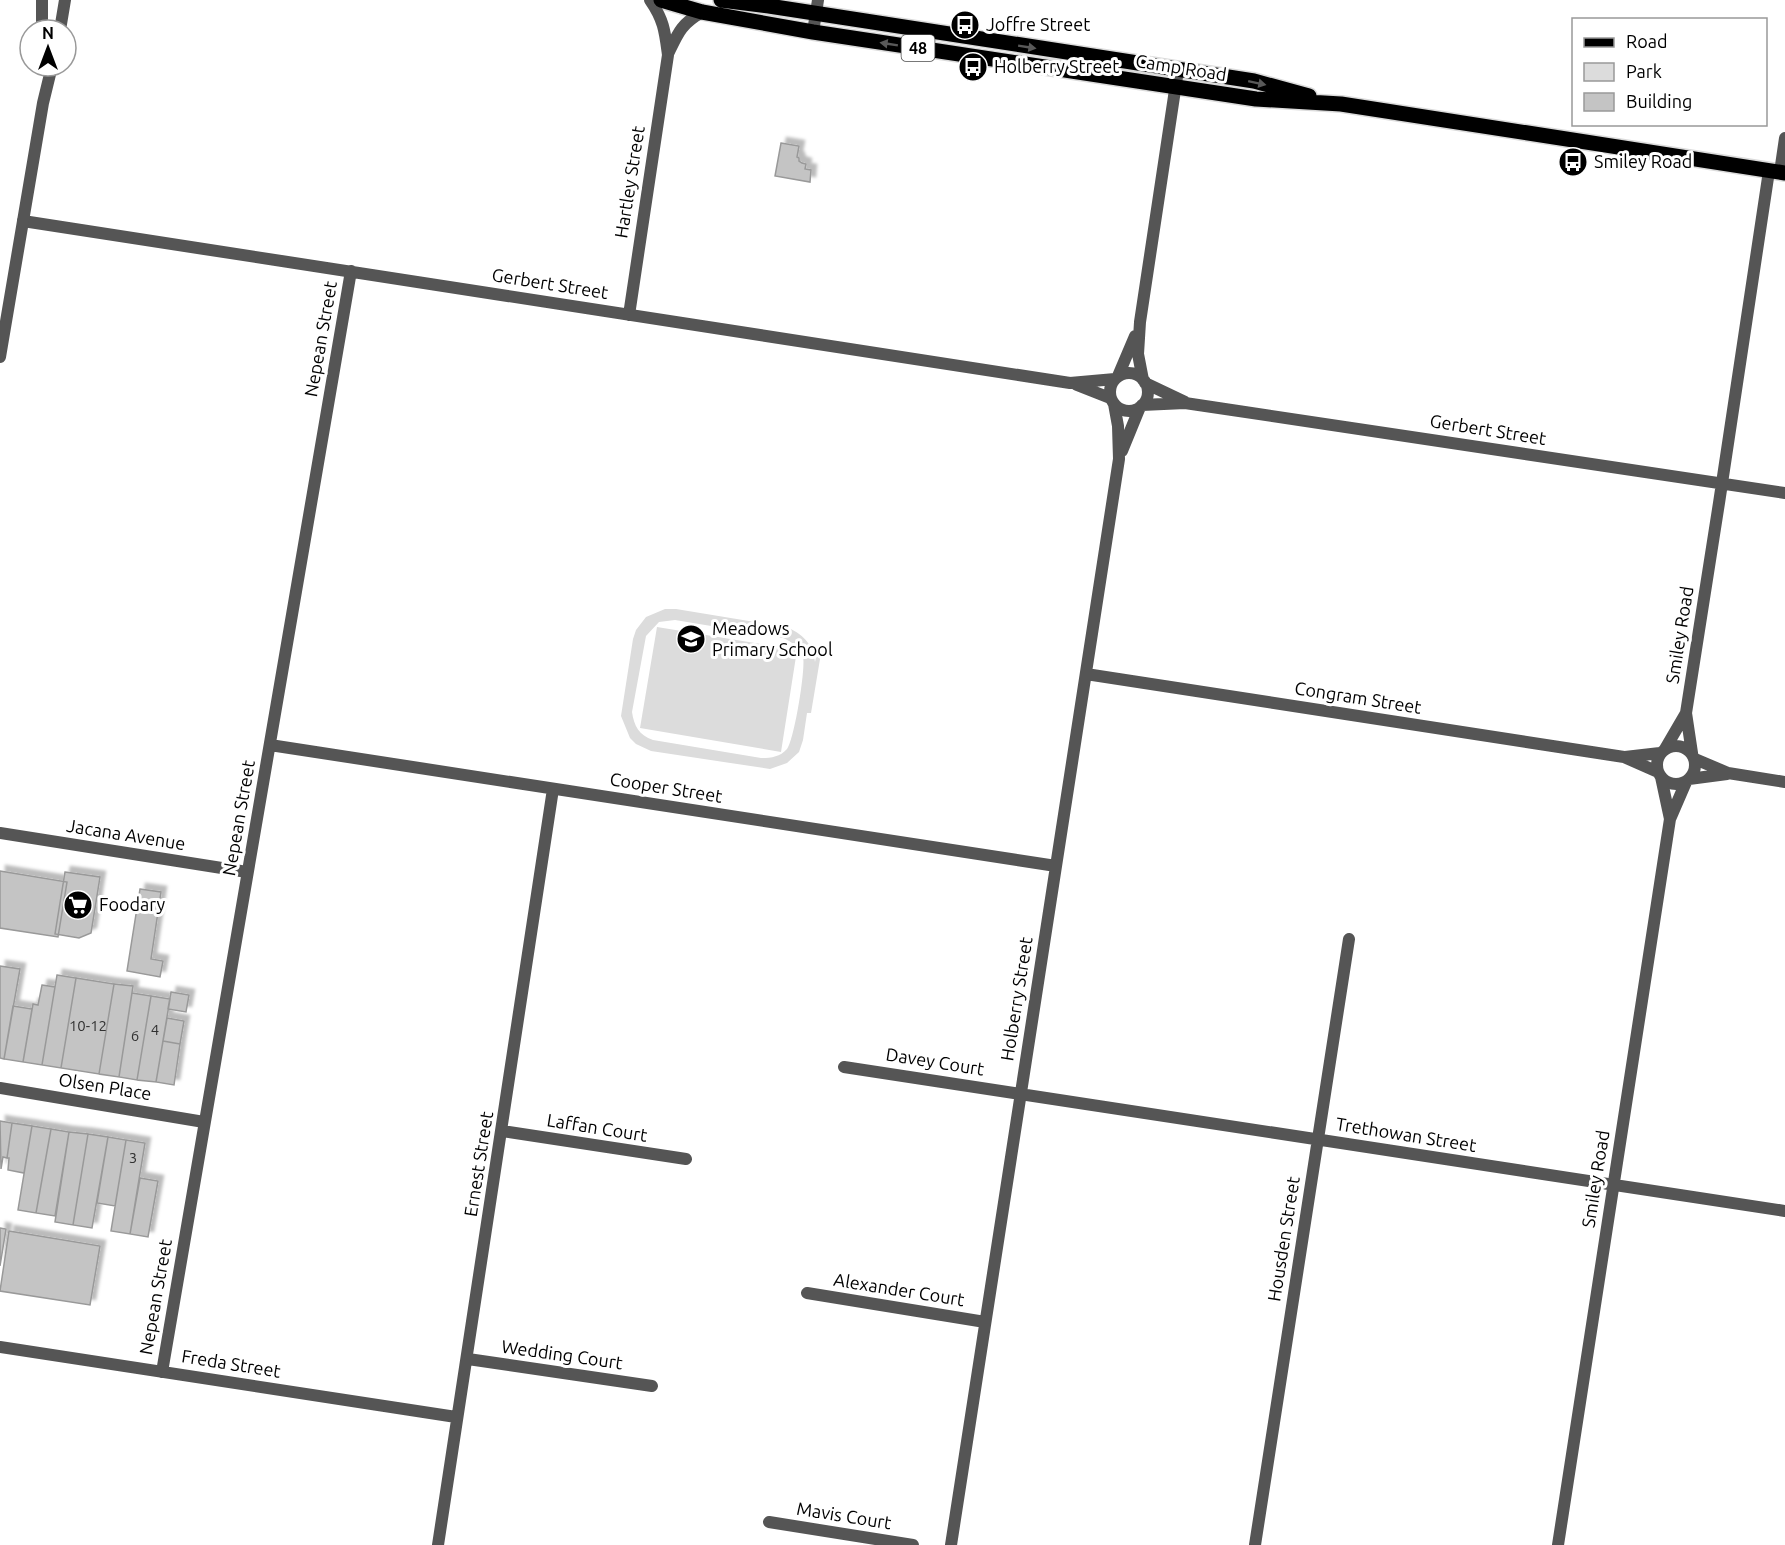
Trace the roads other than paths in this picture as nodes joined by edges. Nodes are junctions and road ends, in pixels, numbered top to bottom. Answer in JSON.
{"nodes":[{"id":1,"x":42,"y":0,"type":"edge"},
{"id":2,"x":65,"y":0,"type":"edge"},
{"id":3,"x":650,"y":0,"type":"edge"},
{"id":4,"x":662,"y":0,"type":"edge"},
{"id":5,"x":721,"y":0,"type":"edge"},
{"id":6,"x":817,"y":6,"type":"edge"},
{"id":7,"x":702,"y":12,"type":"junction"},
{"id":8,"x":42,"y":18,"type":"edge"},
{"id":9,"x":62,"y":18,"type":"edge"},
{"id":10,"x":813,"y":32,"type":"junction"},
{"id":11,"x":668,"y":55,"type":"junction"},
{"id":12,"x":1178,"y":70,"type":"junction"},
{"id":13,"x":42,"y":78,"type":"edge"},
{"id":14,"x":49,"y":78,"type":"edge"},
{"id":15,"x":1176,"y":88,"type":"junction"},
{"id":16,"x":43,"y":103,"type":"junction"},
{"id":17,"x":1341,"y":104,"type":"junction"},
{"id":18,"x":1785,"y":138,"type":"edge"},
{"id":19,"x":1778,"y":172,"type":"edge"},
{"id":20,"x":23,"y":221,"type":"junction"},
{"id":21,"x":351,"y":271,"type":"junction"},
{"id":22,"x":628,"y":315,"type":"junction"},
{"id":23,"x":1140,"y":322,"type":"junction"},
{"id":24,"x":0,"y":357,"type":"edge"},
{"id":25,"x":1117,"y":378,"type":"junction"},
{"id":26,"x":1144,"y":382,"type":"junction"},
{"id":27,"x":1070,"y":383,"type":"junction"},
{"id":28,"x":1112,"y":401,"type":"junction"},
{"id":29,"x":1185,"y":403,"type":"junction"},
{"id":30,"x":1141,"y":406,"type":"junction"},
{"id":31,"x":1119,"y":459,"type":"junction"},
{"id":32,"x":1722,"y":484,"type":"junction"},
{"id":33,"x":1785,"y":493,"type":"edge"},
{"id":34,"x":1086,"y":674,"type":"junction"},
{"id":35,"x":1686,"y":713,"type":"junction"},
{"id":36,"x":270,"y":745,"type":"junction"},
{"id":37,"x":1663,"y":751,"type":"junction"},
{"id":38,"x":1693,"y":756,"type":"junction"},
{"id":39,"x":1624,"y":757,"type":"junction"},
{"id":40,"x":1728,"y":773,"type":"junction"},
{"id":41,"x":1660,"y":775,"type":"junction"},
{"id":42,"x":1688,"y":780,"type":"junction"},
{"id":43,"x":1785,"y":782,"type":"edge"},
{"id":44,"x":553,"y":789,"type":"junction"},
{"id":45,"x":1670,"y":819,"type":"junction"},
{"id":46,"x":0,"y":833,"type":"edge"},
{"id":47,"x":1056,"y":866,"type":"junction"},
{"id":48,"x":247,"y":872,"type":"junction"},
{"id":49,"x":1349,"y":939,"type":"dead end"},
{"id":50,"x":844,"y":1067,"type":"dead end"},
{"id":51,"x":0,"y":1088,"type":"edge"},
{"id":52,"x":1021,"y":1094,"type":"junction"},
{"id":53,"x":204,"y":1122,"type":"junction"},
{"id":54,"x":502,"y":1131,"type":"junction"},
{"id":55,"x":1317,"y":1140,"type":"junction"},
{"id":56,"x":686,"y":1160,"type":"dead end"},
{"id":57,"x":1613,"y":1185,"type":"junction"},
{"id":58,"x":1785,"y":1211,"type":"edge"},
{"id":59,"x":807,"y":1293,"type":"dead end"},
{"id":60,"x":985,"y":1322,"type":"junction"},
{"id":61,"x":0,"y":1347,"type":"edge"},
{"id":62,"x":468,"y":1359,"type":"junction"},
{"id":63,"x":162,"y":1372,"type":"junction"},
{"id":64,"x":652,"y":1386,"type":"dead end"},
{"id":65,"x":456,"y":1417,"type":"junction"},
{"id":66,"x":769,"y":1522,"type":"dead end"},
{"id":67,"x":438,"y":1545,"type":"edge"},
{"id":68,"x":913,"y":1545,"type":"edge"},
{"id":69,"x":951,"y":1545,"type":"edge"},
{"id":70,"x":1255,"y":1545,"type":"edge"},
{"id":71,"x":1558,"y":1545,"type":"edge"}],
"edges":[{"from":1,"to":8,"type":"street"},
{"from":2,"to":9,"type":"street"},
{"from":3,"to":11,"type":"street","name":"Hartley Street"},
{"from":4,"to":7,"type":"main road","name":"Camp Road","number":"48"},
{"from":5,"to":6,"type":"main road","name":"Camp Road","number":"48"},
{"from":6,"to":10,"type":"street"},
{"from":6,"to":12,"type":"main road","name":"Camp Road","number":"48","one_way":true},
{"from":7,"to":10,"type":"main road","name":"Camp Road","number":"48"},
{"from":7,"to":11,"type":"street","name":"Hartley Street"},
{"from":15,"to":10,"type":"main road","name":"Camp Road","number":"48","one_way":true},
{"from":11,"to":22,"type":"street","name":"Hartley Street"},
{"from":12,"to":15,"type":"street"},
{"from":12,"to":17,"type":"main road","name":"Camp Road","number":"48","one_way":true},
{"from":13,"to":16,"type":"street"},
{"from":14,"to":16,"type":"street"},
{"from":15,"to":17,"type":"main road","name":"Camp Road","number":"48"},
{"from":15,"to":23,"type":"street"},
{"from":16,"to":20,"type":"street"},
{"from":17,"to":19,"type":"main road","name":"Camp Road","number":"48"},
{"from":18,"to":19,"type":"street","name":"Smiley Road"},
{"from":19,"to":32,"type":"street","name":"Smiley Road"},
{"from":20,"to":21,"type":"street","name":"Gerbert Street"},
{"from":20,"to":24,"type":"street"},
{"from":21,"to":22,"type":"street","name":"Gerbert Street"},
{"from":21,"to":36,"type":"street","name":"Nepean Street"},
{"from":22,"to":27,"type":"street","name":"Gerbert Street"},
{"from":23,"to":25,"type":"street"},
{"from":23,"to":26,"type":"street"},
{"from":25,"to":26,"type":"street"},
{"from":25,"to":27,"type":"street","name":"Gerbert Street"},
{"from":25,"to":28,"type":"street"},
{"from":26,"to":29,"type":"street","name":"Gerbert Street"},
{"from":26,"to":30,"type":"street"},
{"from":27,"to":28,"type":"street","name":"Gerbert Street"},
{"from":28,"to":30,"type":"street"},
{"from":28,"to":31,"type":"street","name":"Holberry Street"},
{"from":29,"to":30,"type":"street","name":"Gerbert Street"},
{"from":29,"to":32,"type":"street","name":"Gerbert Street"},
{"from":30,"to":31,"type":"street","name":"Holberry Street"},
{"from":31,"to":34,"type":"street","name":"Holberry Street"},
{"from":32,"to":33,"type":"street","name":"Gerbert Street"},
{"from":32,"to":35,"type":"street","name":"Smiley Road"},
{"from":34,"to":39,"type":"street","name":"Congram Street"},
{"from":34,"to":47,"type":"street","name":"Holberry Street"},
{"from":35,"to":37,"type":"street","name":"Smiley Road"},
{"from":35,"to":38,"type":"street","name":"Smiley Road"},
{"from":36,"to":44,"type":"street","name":"Cooper Street"},
{"from":36,"to":48,"type":"street","name":"Nepean Street"},
{"from":37,"to":38,"type":"street"},
{"from":37,"to":39,"type":"street","name":"Congram Street"},
{"from":37,"to":41,"type":"street"},
{"from":38,"to":40,"type":"street"},
{"from":38,"to":42,"type":"street"},
{"from":39,"to":41,"type":"street","name":"Congram Street"},
{"from":40,"to":42,"type":"street"},
{"from":40,"to":43,"type":"street"},
{"from":41,"to":42,"type":"street"},
{"from":41,"to":45,"type":"street","name":"Smiley Road"},
{"from":42,"to":45,"type":"street","name":"Smiley Road"},
{"from":44,"to":47,"type":"street","name":"Cooper Street"},
{"from":44,"to":54,"type":"street","name":"Ernest Street"},
{"from":45,"to":57,"type":"street","name":"Smiley Road"},
{"from":46,"to":48,"type":"street","name":"Jacana Avenue"},
{"from":47,"to":52,"type":"street","name":"Holberry Street"},
{"from":48,"to":53,"type":"street","name":"Nepean Street"},
{"from":49,"to":55,"type":"street","name":"Housden Street"},
{"from":50,"to":52,"type":"street","name":"Davey Court"},
{"from":51,"to":53,"type":"street","name":"Olsen Place"},
{"from":52,"to":55,"type":"street","name":"Trethowan Street"},
{"from":52,"to":60,"type":"street","name":"Holberry Street"},
{"from":53,"to":63,"type":"street","name":"Nepean Street"},
{"from":54,"to":56,"type":"street","name":"Laffan Court"},
{"from":54,"to":62,"type":"street","name":"Ernest Street"},
{"from":55,"to":57,"type":"street","name":"Trethowan Street"},
{"from":55,"to":70,"type":"street","name":"Housden Street"},
{"from":57,"to":58,"type":"street","name":"Trethowan Street"},
{"from":57,"to":71,"type":"street","name":"Smiley Road"},
{"from":59,"to":60,"type":"street","name":"Alexander Court"},
{"from":60,"to":69,"type":"street","name":"Holberry Street"},
{"from":61,"to":63,"type":"street","name":"Freda Street"},
{"from":62,"to":64,"type":"street","name":"Wedding Court"},
{"from":62,"to":65,"type":"street","name":"Ernest Street"},
{"from":63,"to":65,"type":"street","name":"Freda Street"},
{"from":65,"to":67,"type":"street","name":"Ernest Street"},
{"from":66,"to":68,"type":"street","name":"Mavis Court"}]}
